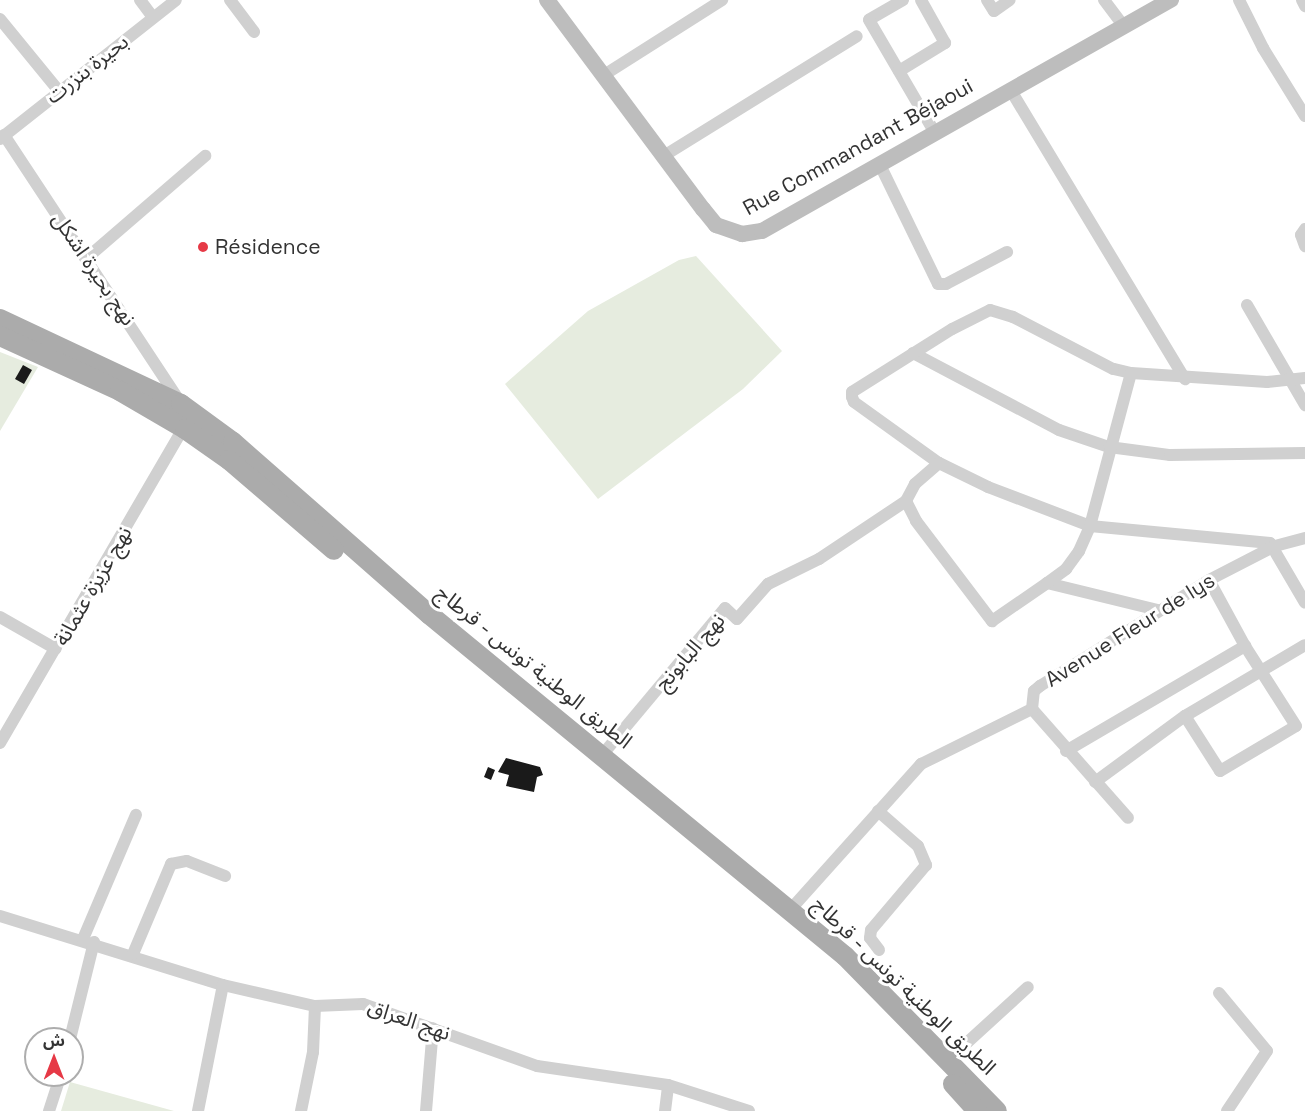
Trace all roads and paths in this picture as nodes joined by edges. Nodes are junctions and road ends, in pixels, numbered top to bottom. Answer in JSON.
{"nodes":[{"id":1,"x":140,"y":0,"type":"edge"},
{"id":2,"x":176,"y":0,"type":"edge"},
{"id":3,"x":230,"y":0,"type":"edge"},
{"id":4,"x":548,"y":0,"type":"edge"},
{"id":5,"x":722,"y":0,"type":"edge"},
{"id":6,"x":903,"y":0,"type":"edge"},
{"id":7,"x":921,"y":0,"type":"edge"},
{"id":8,"x":987,"y":0,"type":"edge"},
{"id":9,"x":1010,"y":0,"type":"edge"},
{"id":10,"x":1104,"y":0,"type":"edge"},
{"id":11,"x":1171,"y":0,"type":"edge"},
{"id":12,"x":1239,"y":0,"type":"edge"},
{"id":13,"x":1302,"y":0,"type":"edge"},
{"id":14,"x":1305,"y":6,"type":"edge"},
{"id":15,"x":153,"y":17,"type":"junction"},
{"id":16,"x":0,"y":19,"type":"edge"},
{"id":17,"x":1124,"y":27,"type":"junction"},
{"id":18,"x":254,"y":32,"type":"dead end"},
{"id":19,"x":857,"y":36,"type":"dead end"},
{"id":20,"x":899,"y":71,"type":"junction"},
{"id":21,"x":604,"y":75,"type":"junction"},
{"id":22,"x":1010,"y":89,"type":"junction"},
{"id":23,"x":60,"y":91,"type":"junction"},
{"id":24,"x":1304,"y":114,"type":"edge"},
{"id":25,"x":935,"y":133,"type":"junction"},
{"id":26,"x":2,"y":137,"type":"edge"},
{"id":27,"x":206,"y":156,"type":"dead end"},
{"id":28,"x":662,"y":157,"type":"junction"},
{"id":29,"x":880,"y":165,"type":"junction"},
{"id":30,"x":1305,"y":229,"type":"edge"},
{"id":31,"x":1305,"y":246,"type":"edge"},
{"id":32,"x":1007,"y":252,"type":"dead end"},
{"id":33,"x":87,"y":257,"type":"junction"},
{"id":34,"x":1247,"y":305,"type":"dead end"},
{"id":35,"x":0,"y":319,"type":"edge"},
{"id":36,"x":0,"y":336,"type":"edge"},
{"id":37,"x":913,"y":353,"type":"junction"},
{"id":38,"x":1131,"y":373,"type":"junction"},
{"id":39,"x":1185,"y":379,"type":"junction"},
{"id":40,"x":1299,"y":379,"type":"edge"},
{"id":41,"x":181,"y":404,"type":"junction"},
{"id":42,"x":1305,"y":405,"type":"edge"},
{"id":43,"x":186,"y":429,"type":"junction"},
{"id":44,"x":1109,"y":447,"type":"junction"},
{"id":45,"x":1305,"y":453,"type":"edge"},
{"id":46,"x":939,"y":462,"type":"junction"},
{"id":47,"x":906,"y":501,"type":"junction"},
{"id":48,"x":1090,"y":526,"type":"junction"},
{"id":49,"x":1305,"y":538,"type":"edge"},
{"id":50,"x":1275,"y":546,"type":"junction"},
{"id":51,"x":1209,"y":580,"type":"junction"},
{"id":52,"x":1047,"y":583,"type":"junction"},
{"id":53,"x":1305,"y":603,"type":"edge"},
{"id":54,"x":1158,"y":610,"type":"junction"},
{"id":55,"x":0,"y":617,"type":"edge"},
{"id":56,"x":1305,"y":645,"type":"edge"},
{"id":57,"x":1245,"y":646,"type":"junction"},
{"id":58,"x":56,"y":649,"type":"junction"},
{"id":59,"x":1260,"y":670,"type":"junction"},
{"id":60,"x":1032,"y":709,"type":"junction"},
{"id":61,"x":1185,"y":716,"type":"junction"},
{"id":62,"x":2,"y":735,"type":"edge"},
{"id":63,"x":1066,"y":751,"type":"junction"},
{"id":64,"x":603,"y":754,"type":"junction"},
{"id":65,"x":1095,"y":782,"type":"junction"},
{"id":66,"x":878,"y":811,"type":"junction"},
{"id":67,"x":136,"y":815,"type":"dead end"},
{"id":68,"x":1128,"y":818,"type":"dead end"},
{"id":69,"x":225,"y":876,"type":"dead end"},
{"id":70,"x":791,"y":909,"type":"junction"},
{"id":71,"x":0,"y":916,"type":"edge"},
{"id":72,"x":88,"y":941,"type":"junction"},
{"id":73,"x":879,"y":950,"type":"dead end"},
{"id":74,"x":133,"y":954,"type":"junction"},
{"id":75,"x":223,"y":985,"type":"junction"},
{"id":76,"x":1028,"y":987,"type":"dead end"},
{"id":77,"x":1220,"y":993,"type":"dead end"},
{"id":78,"x":315,"y":1006,"type":"junction"},
{"id":79,"x":72,"y":1027,"type":"edge"},
{"id":80,"x":433,"y":1028,"type":"junction"},
{"id":81,"x":948,"y":1060,"type":"junction"},
{"id":82,"x":668,"y":1085,"type":"junction"},
{"id":83,"x":57,"y":1087,"type":"edge"},
{"id":84,"x":49,"y":1111,"type":"edge"},
{"id":85,"x":198,"y":1111,"type":"edge"},
{"id":86,"x":301,"y":1111,"type":"edge"},
{"id":87,"x":426,"y":1111,"type":"edge"},
{"id":88,"x":665,"y":1111,"type":"edge"},
{"id":89,"x":749,"y":1111,"type":"edge"},
{"id":90,"x":977,"y":1111,"type":"edge"},
{"id":91,"x":997,"y":1111,"type":"edge"},
{"id":92,"x":1227,"y":1111,"type":"edge"}],
"edges":[{"from":1,"to":15,"type":"street"},
{"from":2,"to":15,"type":"street","name":"بحيرة بنزرت"},
{"from":3,"to":18,"type":"street"},
{"from":4,"to":21,"type":"street","name":"Rue Commandant Béjaoui"},
{"from":5,"to":21,"type":"street"},
{"from":6,"to":20,"type":"street"},
{"from":7,"to":20,"type":"street"},
{"from":8,"to":9,"type":"street"},
{"from":10,"to":17,"type":"street"},
{"from":11,"to":17,"type":"street","name":"Rue Commandant Béjaoui"},
{"from":12,"to":24,"type":"street"},
{"from":13,"to":14,"type":"street"},
{"from":15,"to":23,"type":"street","name":"بحيرة بنزرت"},
{"from":16,"to":23,"type":"street"},
{"from":17,"to":22,"type":"street","name":"Rue Commandant Béjaoui"},
{"from":19,"to":28,"type":"street"},
{"from":20,"to":25,"type":"street"},
{"from":21,"to":28,"type":"street","name":"Rue Commandant Béjaoui"},
{"from":22,"to":25,"type":"street","name":"Rue Commandant Béjaoui"},
{"from":22,"to":39,"type":"street"},
{"from":23,"to":26,"type":"street","name":"بحيرة بنزرت"},
{"from":25,"to":29,"type":"street","name":"Rue Commandant Béjaoui"},
{"from":26,"to":33,"type":"street","name":"نهج بحيرة اشكل"},
{"from":27,"to":33,"type":"street"},
{"from":28,"to":29,"type":"street","name":"Rue Commandant Béjaoui"},
{"from":29,"to":32,"type":"street"},
{"from":30,"to":31,"type":"street"},
{"from":33,"to":41,"type":"street","name":"نهج بحيرة اشكل"},
{"from":34,"to":40,"type":"street"},
{"from":35,"to":41,"type":"main road","name":"الطريق الوطنية تونس - قرطاج"},
{"from":36,"to":43,"type":"main road","name":"الطريق الوطنية تونس - قرطاج"},
{"from":37,"to":38,"type":"street"},
{"from":37,"to":44,"type":"street"},
{"from":37,"to":46,"type":"street"},
{"from":38,"to":39,"type":"street"},
{"from":38,"to":44,"type":"street"},
{"from":39,"to":40,"type":"street"},
{"from":40,"to":42,"type":"street"},
{"from":41,"to":43,"type":"street"},
{"from":41,"to":64,"type":"main road","name":"الطريق الوطنية تونس - قرطاج"},
{"from":43,"to":58,"type":"street","name":"نهج عزيزة عثمانة"},
{"from":43,"to":90,"type":"main road","name":"الطريق الوطنية تونس - قرطاج"},
{"from":44,"to":45,"type":"street"},
{"from":44,"to":48,"type":"street"},
{"from":46,"to":47,"type":"street"},
{"from":46,"to":48,"type":"street"},
{"from":47,"to":52,"type":"street"},
{"from":47,"to":64,"type":"street","name":"نهج البابونج"},
{"from":48,"to":50,"type":"street"},
{"from":48,"to":52,"type":"street"},
{"from":49,"to":50,"type":"street","name":"Avenue Fleur de lys"},
{"from":50,"to":51,"type":"street","name":"Avenue Fleur de lys"},
{"from":50,"to":53,"type":"street"},
{"from":51,"to":54,"type":"street","name":"Avenue Fleur de lys"},
{"from":51,"to":57,"type":"street"},
{"from":52,"to":54,"type":"street"},
{"from":54,"to":60,"type":"street","name":"Avenue Fleur de lys"},
{"from":55,"to":58,"type":"street"},
{"from":56,"to":59,"type":"street"},
{"from":57,"to":59,"type":"street"},
{"from":57,"to":63,"type":"street"},
{"from":58,"to":62,"type":"street","name":"نهج عزيزة عثمانة"},
{"from":59,"to":61,"type":"street"},
{"from":59,"to":61,"type":"street"},
{"from":60,"to":63,"type":"street"},
{"from":60,"to":66,"type":"street","name":"Avenue Fleur de lys"},
{"from":61,"to":65,"type":"street"},
{"from":63,"to":65,"type":"street"},
{"from":64,"to":70,"type":"main road","name":"الطريق الوطنية تونس - قرطاج"},
{"from":65,"to":68,"type":"street"},
{"from":66,"to":70,"type":"street","name":"Avenue Fleur de lys"},
{"from":66,"to":73,"type":"street"},
{"from":67,"to":72,"type":"street"},
{"from":69,"to":74,"type":"street"},
{"from":70,"to":81,"type":"main road","name":"الطريق الوطنية تونس - قرطاج"},
{"from":71,"to":72,"type":"street","name":"نهج العراق"},
{"from":72,"to":74,"type":"street","name":"نهج العراق"},
{"from":72,"to":79,"type":"street"},
{"from":74,"to":75,"type":"street","name":"نهج العراق"},
{"from":75,"to":78,"type":"street","name":"نهج العراق"},
{"from":75,"to":85,"type":"street"},
{"from":76,"to":81,"type":"street"},
{"from":77,"to":92,"type":"street"},
{"from":78,"to":80,"type":"street","name":"نهج العراق"},
{"from":78,"to":86,"type":"street"},
{"from":80,"to":82,"type":"street","name":"نهج العراق"},
{"from":80,"to":87,"type":"street"},
{"from":81,"to":91,"type":"main road","name":"الطريق الوطنية تونس - قرطاج"},
{"from":82,"to":88,"type":"street"},
{"from":82,"to":89,"type":"street","name":"نهج العراق"},
{"from":83,"to":84,"type":"street"}]}
